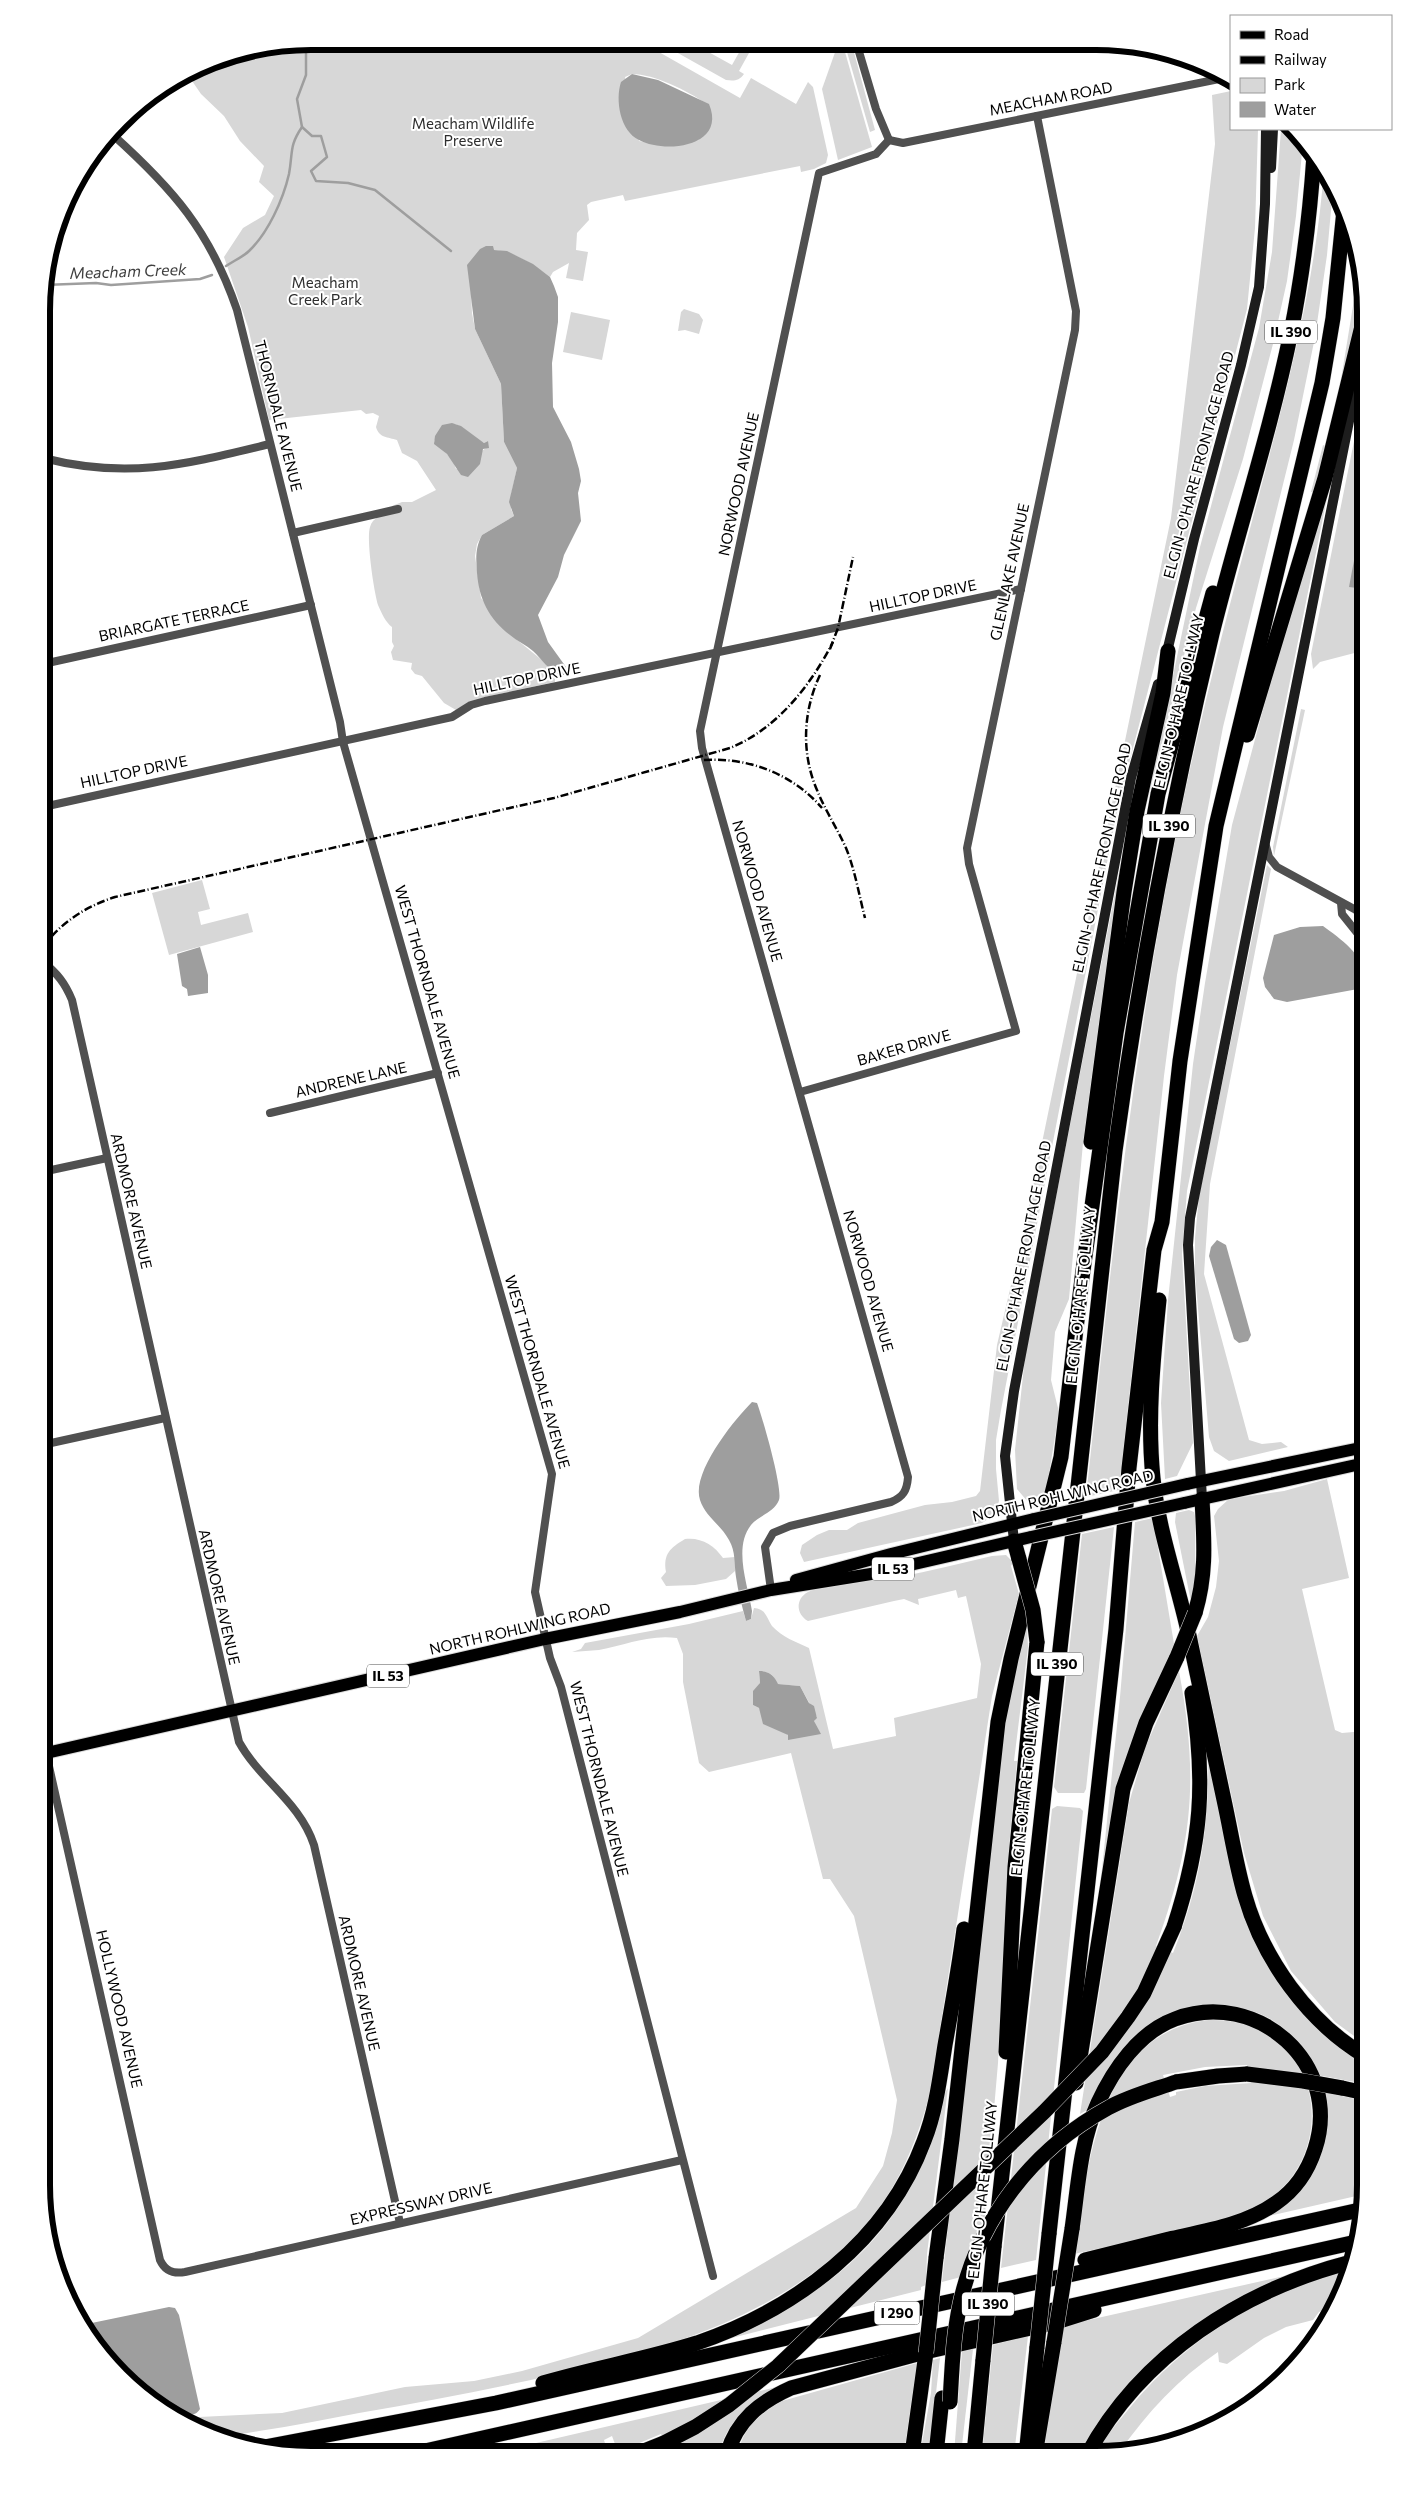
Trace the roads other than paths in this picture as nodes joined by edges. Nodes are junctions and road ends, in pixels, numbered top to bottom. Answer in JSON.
{"nodes":[{"id":1,"x":858,"y":50,"type":"edge"},
{"id":2,"x":1216,"y":80,"type":"edge"},
{"id":3,"x":1037,"y":116,"type":"junction"},
{"id":4,"x":1266,"y":130,"type":"edge"},
{"id":5,"x":1274,"y":130,"type":"edge"},
{"id":6,"x":116,"y":138,"type":"edge"},
{"id":7,"x":889,"y":140,"type":"junction"},
{"id":8,"x":1313,"y":166,"type":"edge"},
{"id":9,"x":1265,"y":204,"type":"junction"},
{"id":10,"x":1342,"y":225,"type":"edge"},
{"id":11,"x":1357,"y":346,"type":"edge"},
{"id":12,"x":1357,"y":380,"type":"edge"},
{"id":13,"x":270,"y":444,"type":"junction"},
{"id":14,"x":50,"y":459,"type":"edge"},
{"id":15,"x":1245,"y":506,"type":"junction"},
{"id":16,"x":398,"y":509,"type":"dead end"},
{"id":17,"x":293,"y":533,"type":"junction"},
{"id":18,"x":1021,"y":589,"type":"junction"},
{"id":19,"x":311,"y":605,"type":"junction"},
{"id":20,"x":1168,"y":651,"type":"junction"},
{"id":21,"x":716,"y":653,"type":"junction"},
{"id":22,"x":50,"y":662,"type":"edge"},
{"id":23,"x":343,"y":742,"type":"junction"},
{"id":24,"x":1232,"y":760,"type":"junction"},
{"id":25,"x":50,"y":805,"type":"edge"},
{"id":26,"x":1264,"y":838,"type":"junction"},
{"id":27,"x":1341,"y":903,"type":"junction"},
{"id":28,"x":1357,"y":911,"type":"edge"},
{"id":29,"x":1357,"y":933,"type":"edge"},
{"id":30,"x":50,"y":968,"type":"edge"},
{"id":31,"x":1016,"y":1031,"type":"joint"},
{"id":32,"x":438,"y":1073,"type":"junction"},
{"id":33,"x":800,"y":1092,"type":"junction"},
{"id":34,"x":270,"y":1113,"type":"dead end"},
{"id":35,"x":107,"y":1158,"type":"junction"},
{"id":36,"x":50,"y":1170,"type":"edge"},
{"id":37,"x":1162,"y":1222,"type":"junction"},
{"id":38,"x":1082,"y":1278,"type":"junction"},
{"id":39,"x":165,"y":1418,"type":"junction"},
{"id":40,"x":50,"y":1443,"type":"edge"},
{"id":41,"x":1357,"y":1449,"type":"edge"},
{"id":42,"x":1357,"y":1465,"type":"edge"},
{"id":43,"x":1201,"y":1481,"type":"junction"},
{"id":44,"x":1202,"y":1499,"type":"junction"},
{"id":45,"x":1011,"y":1524,"type":"junction"},
{"id":46,"x":1014,"y":1541,"type":"junction"},
{"id":47,"x":1167,"y":1554,"type":"junction"},
{"id":48,"x":771,"y":1590,"type":"junction"},
{"id":49,"x":545,"y":1639,"type":"junction"},
{"id":50,"x":232,"y":1712,"type":"junction"},
{"id":51,"x":50,"y":1753,"type":"edge"},
{"id":52,"x":50,"y":1780,"type":"edge"},
{"id":53,"x":987,"y":1808,"type":"junction"},
{"id":54,"x":1357,"y":2050,"type":"edge"},
{"id":55,"x":1357,"y":2091,"type":"edge"},
{"id":56,"x":682,"y":2160,"type":"junction"},
{"id":57,"x":1001,"y":2176,"type":"junction"},
{"id":58,"x":1052,"y":2204,"type":"junction"},
{"id":59,"x":1355,"y":2211,"type":"edge"},
{"id":60,"x":400,"y":2223,"type":"junction"},
{"id":61,"x":1350,"y":2243,"type":"edge"},
{"id":62,"x":1344,"y":2264,"type":"edge"},
{"id":63,"x":1066,"y":2265,"type":"edge"},
{"id":64,"x":1066,"y":2265,"type":"edge"},
{"id":65,"x":1066,"y":2265,"type":"edge"},
{"id":66,"x":1066,"y":2265,"type":"edge"},
{"id":67,"x":167,"y":2270,"type":"joint"},
{"id":68,"x":713,"y":2276,"type":"dead end"},
{"id":69,"x":1189,"y":2279,"type":"junction"},
{"id":70,"x":886,"y":2315,"type":"junction"},
{"id":71,"x":946,"y":2400,"type":"junction"},
{"id":72,"x":431,"y":2416,"type":"junction"},
{"id":73,"x":280,"y":2444,"type":"edge"},
{"id":74,"x":447,"y":2446,"type":"edge"},
{"id":75,"x":656,"y":2446,"type":"edge"},
{"id":76,"x":730,"y":2446,"type":"edge"},
{"id":77,"x":913,"y":2446,"type":"edge"},
{"id":78,"x":937,"y":2446,"type":"edge"},
{"id":79,"x":946,"y":2446,"type":"edge"},
{"id":80,"x":975,"y":2446,"type":"edge"},
{"id":81,"x":1027,"y":2446,"type":"edge"},
{"id":82,"x":1037,"y":2446,"type":"edge"},
{"id":83,"x":1092,"y":2446,"type":"edge"}],
"edges":[{"from":1,"to":7,"type":"street"},
{"from":2,"to":3,"type":"street","name":"MEACHAM ROAD"},
{"from":3,"to":7,"type":"street","name":"MEACHAM ROAD"},
{"from":3,"to":18,"type":"street","name":"GLENLAKE AVENUE"},
{"from":4,"to":9,"type":"main road","name":"ELGIN-O'HARE FRONTAGE ROAD"},
{"from":5,"to":9,"type":"main road"},
{"from":6,"to":13,"type":"street","name":"THORNDALE AVENUE"},
{"from":7,"to":21,"type":"street","name":"NORWOOD AVENUE"},
{"from":8,"to":15,"type":"highway","name":"ELGIN-O'HARE TOLLWAY","number":"IL 390"},
{"from":9,"to":20,"type":"main road","name":"ELGIN-O'HARE FRONTAGE ROAD"},
{"from":10,"to":24,"type":"highway","number":"IL 390"},
{"from":11,"to":24,"type":"highway"},
{"from":12,"to":26,"type":"main road"},
{"from":13,"to":14,"type":"street"},
{"from":13,"to":17,"type":"street","name":"THORNDALE AVENUE"},
{"from":15,"to":38,"type":"highway"},
{"from":15,"to":57,"type":"highway","name":"ELGIN-O'HARE TOLLWAY","number":"IL 390"},
{"from":16,"to":17,"type":"street"},
{"from":17,"to":19,"type":"street","name":"THORNDALE AVENUE"},
{"from":18,"to":21,"type":"street","name":"HILLTOP DRIVE"},
{"from":18,"to":31,"type":"street","name":"GLENLAKE AVENUE"},
{"from":19,"to":22,"type":"street","name":"BRIARGATE TERRACE"},
{"from":19,"to":23,"type":"street","name":"THORNDALE AVENUE"},
{"from":20,"to":38,"type":"highway"},
{"from":20,"to":45,"type":"main road","name":"ELGIN-O'HARE FRONTAGE ROAD"},
{"from":21,"to":23,"type":"street","name":"HILLTOP DRIVE"},
{"from":21,"to":33,"type":"street","name":"NORWOOD AVENUE"},
{"from":23,"to":25,"type":"street","name":"HILLTOP DRIVE"},
{"from":23,"to":32,"type":"street","name":"WEST THORNDALE AVENUE"},
{"from":24,"to":37,"type":"highway","number":"IL 390"},
{"from":26,"to":27,"type":"street"},
{"from":26,"to":43,"type":"main road"},
{"from":27,"to":28,"type":"street"},
{"from":27,"to":29,"type":"street"},
{"from":30,"to":35,"type":"street","name":"ARDMORE AVENUE"},
{"from":31,"to":33,"type":"street","name":"BAKER DRIVE"},
{"from":32,"to":34,"type":"street","name":"ANDRENE LANE"},
{"from":32,"to":49,"type":"street","name":"WEST THORNDALE AVENUE"},
{"from":33,"to":48,"type":"street","name":"NORWOOD AVENUE"},
{"from":35,"to":36,"type":"street"},
{"from":35,"to":39,"type":"street","name":"ARDMORE AVENUE"},
{"from":37,"to":47,"type":"highway"},
{"from":37,"to":58,"type":"highway","number":"IL 390"},
{"from":38,"to":53,"type":"highway"},
{"from":39,"to":40,"type":"street"},
{"from":39,"to":50,"type":"street","name":"ARDMORE AVENUE"},
{"from":41,"to":43,"type":"main road","name":"NORTH ROHLWING ROAD","number":"IL 53"},
{"from":42,"to":44,"type":"main road","name":"NORTH ROHLWING ROAD","number":"IL 53"},
{"from":43,"to":44,"type":"main road"},
{"from":43,"to":45,"type":"main road","name":"NORTH ROHLWING ROAD","number":"IL 53","bridge":true},
{"from":44,"to":46,"type":"main road","name":"NORTH ROHLWING ROAD","number":"IL 53","bridge":true},
{"from":44,"to":58,"type":"highway","bridge":true},
{"from":45,"to":46,"type":"main road","name":"ELGIN-O'HARE FRONTAGE ROAD"},
{"from":45,"to":48,"type":"main road","name":"NORTH ROHLWING ROAD","number":"IL 53"},
{"from":46,"to":48,"type":"main road","name":"NORTH ROHLWING ROAD","number":"IL 53"},
{"from":46,"to":57,"type":"highway","bridge":true},
{"from":47,"to":54,"type":"highway"},
{"from":47,"to":75,"type":"highway","bridge":true},
{"from":48,"to":49,"type":"main road","name":"NORTH ROHLWING ROAD","number":"IL 53"},
{"from":49,"to":50,"type":"main road","name":"NORTH ROHLWING ROAD","number":"IL 53"},
{"from":49,"to":56,"type":"street","name":"WEST THORNDALE AVENUE"},
{"from":50,"to":51,"type":"main road","name":"NORTH ROHLWING ROAD","number":"IL 53"},
{"from":50,"to":60,"type":"street","name":"ARDMORE AVENUE"},
{"from":52,"to":67,"type":"street","name":"HOLLYWOOD AVENUE"},
{"from":53,"to":72,"type":"highway"},
{"from":53,"to":77,"type":"highway","bridge":true},
{"from":55,"to":71,"type":"highway","bridge":true},
{"from":56,"to":60,"type":"street","name":"EXPRESSWAY DRIVE"},
{"from":56,"to":68,"type":"street","name":"WEST THORNDALE AVENUE"},
{"from":57,"to":80,"type":"highway","name":"ELGIN-O'HARE TOLLWAY","number":"IL 390","bridge":true},
{"from":58,"to":81,"type":"highway","number":"IL 390","bridge":true},
{"from":59,"to":70,"type":"highway","number":"I 290"},
{"from":60,"to":67,"type":"street","name":"EXPRESSWAY DRIVE"},
{"from":61,"to":69,"type":"highway","number":"I 290"},
{"from":62,"to":83,"type":"highway"},
{"from":63,"to":70,"type":"highway","bridge":true},
{"from":64,"to":65,"type":"highway","bridge":true},
{"from":66,"to":82,"type":"highway","bridge":true},
{"from":69,"to":74,"type":"highway","number":"I 290"},
{"from":69,"to":76,"type":"highway"},
{"from":70,"to":72,"type":"highway","number":"I 290"},
{"from":71,"to":78,"type":"highway"},
{"from":71,"to":79,"type":"highway"},
{"from":72,"to":73,"type":"highway","number":"I 290"}]}
